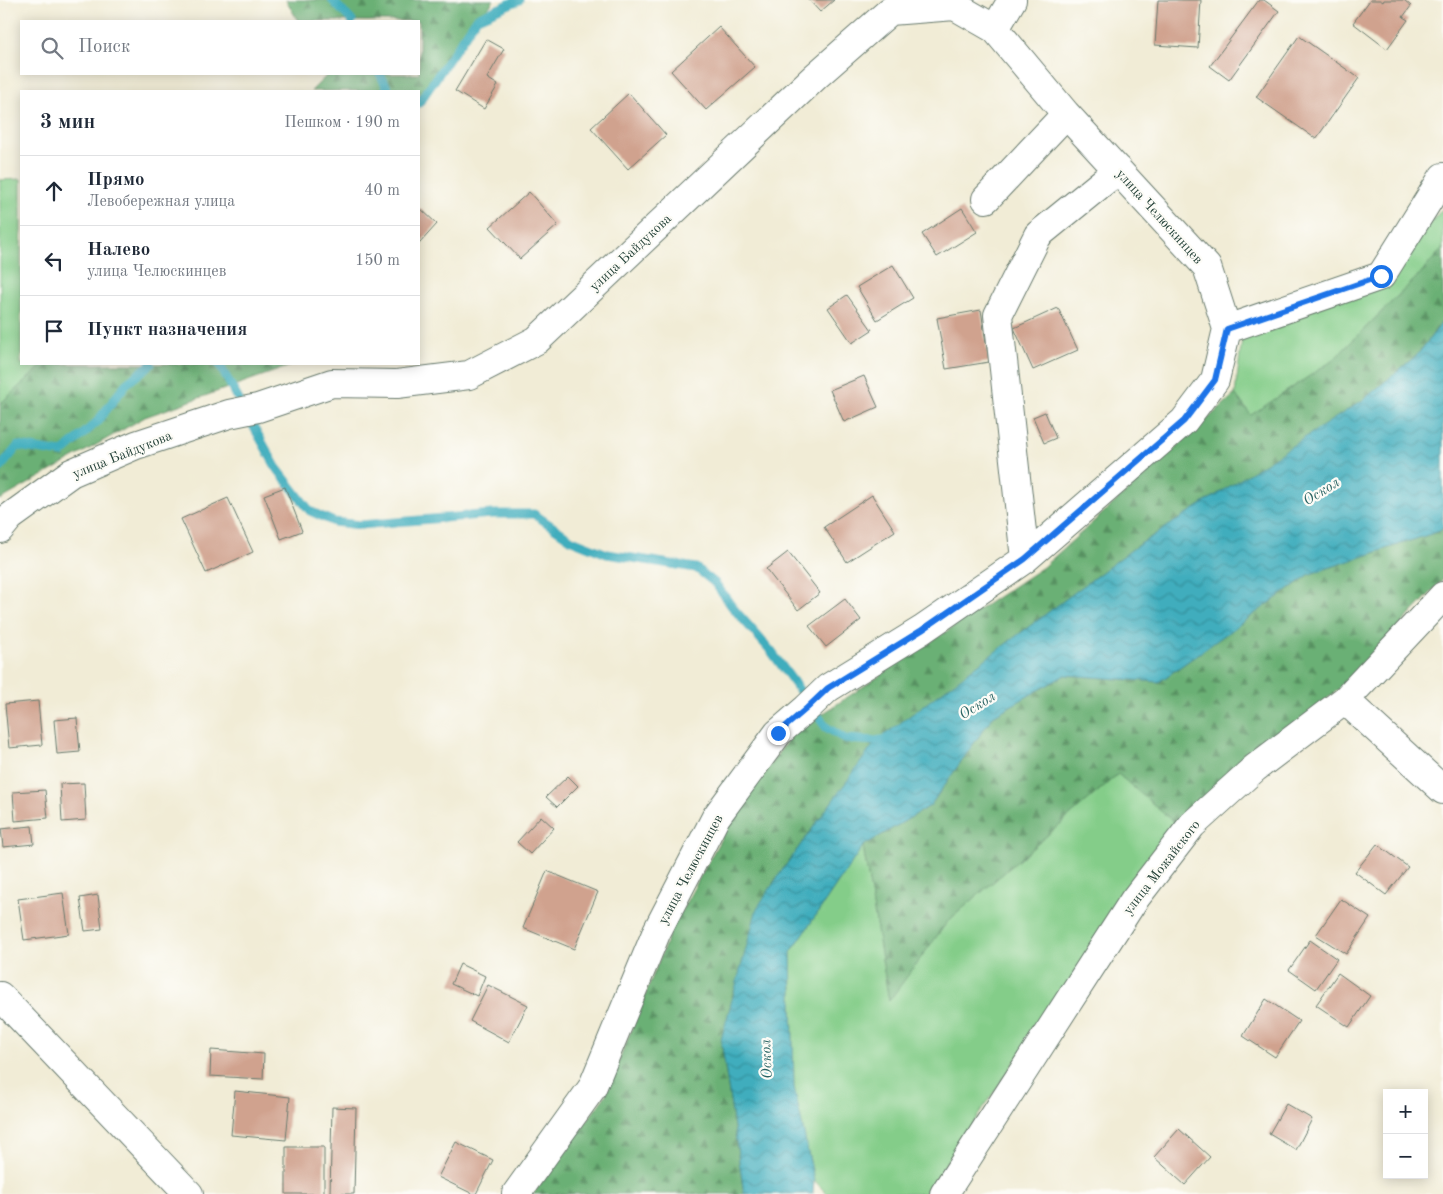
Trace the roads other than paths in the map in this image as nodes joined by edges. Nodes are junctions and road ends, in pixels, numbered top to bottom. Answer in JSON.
{"nodes":[{"id":1,"x":1012,"y":0,"type":"edge"},
{"id":2,"x":955,"y":6,"type":"joint"},
{"id":3,"x":995,"y":29,"type":"junction"},
{"id":4,"x":1066,"y":114,"type":"junction"},
{"id":5,"x":1118,"y":170,"type":"junction"},
{"id":6,"x":1443,"y":177,"type":"edge"},
{"id":7,"x":986,"y":199,"type":"dead end"},
{"id":8,"x":1227,"y":329,"type":"junction"},
{"id":9,"x":0,"y":529,"type":"edge"},
{"id":10,"x":1025,"y":559,"type":"junction"},
{"id":11,"x":1443,"y":596,"type":"edge"},
{"id":12,"x":1345,"y":700,"type":"junction"},
{"id":13,"x":1443,"y":790,"type":"edge"},
{"id":14,"x":0,"y":996,"type":"edge"},
{"id":15,"x":189,"y":1194,"type":"edge"},
{"id":16,"x":516,"y":1194,"type":"edge"},
{"id":17,"x":944,"y":1194,"type":"edge"}],
"edges":[{"from":1,"to":3,"type":"street"},
{"from":2,"to":3,"type":"street","name":"улица Челюскинцев"},
{"from":2,"to":9,"type":"street","name":"улица Байдукова"},
{"from":3,"to":4,"type":"street","name":"улица Челюскинцев"},
{"from":4,"to":5,"type":"street","name":"улица Челюскинцев"},
{"from":4,"to":7,"type":"street"},
{"from":5,"to":8,"type":"street","name":"улица Челюскинцев"},
{"from":5,"to":10,"type":"street"},
{"from":6,"to":8,"type":"street"},
{"from":8,"to":10,"type":"street","name":"улица Челюскинцев"},
{"from":10,"to":16,"type":"street","name":"улица Челюскинцев"},
{"from":11,"to":12,"type":"street","name":"улица Можайского"},
{"from":12,"to":13,"type":"street"},
{"from":12,"to":17,"type":"street","name":"улица Можайского"},
{"from":14,"to":15,"type":"street"}]}
